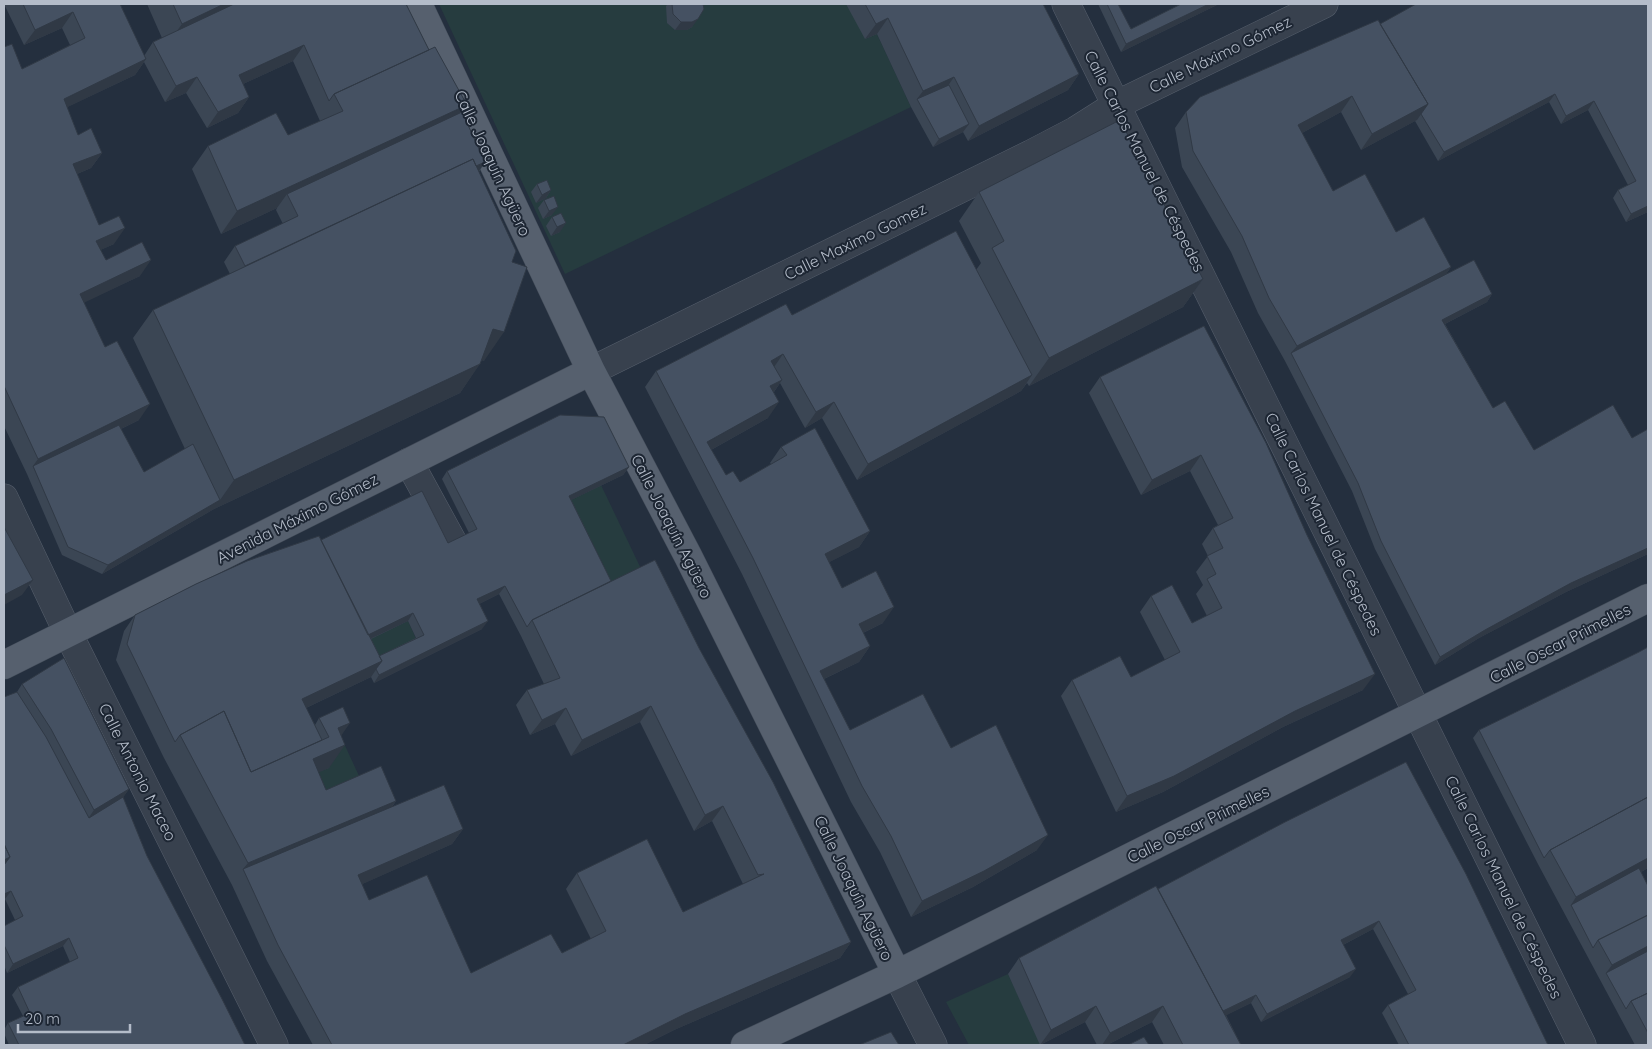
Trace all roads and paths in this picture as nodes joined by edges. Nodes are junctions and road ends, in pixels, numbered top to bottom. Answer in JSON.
{"nodes":[{"id":1,"x":418,"y":4,"type":"edge"},
{"id":2,"x":1066,"y":4,"type":"edge"},
{"id":3,"x":1324,"y":4,"type":"edge"},
{"id":4,"x":1116,"y":105,"type":"junction"},
{"id":5,"x":591,"y":372,"type":"junction"},
{"id":6,"x":409,"y":462,"type":"junction"},
{"id":7,"x":4,"y":498,"type":"edge"},
{"id":8,"x":456,"y":548,"type":"edge"},
{"id":9,"x":1648,"y":598,"type":"edge"},
{"id":10,"x":68,"y":634,"type":"junction"},
{"id":11,"x":4,"y":665,"type":"edge"},
{"id":12,"x":1418,"y":714,"type":"junction"},
{"id":13,"x":896,"y":974,"type":"junction"},
{"id":14,"x":274,"y":1045,"type":"edge"},
{"id":15,"x":745,"y":1045,"type":"edge"},
{"id":16,"x":933,"y":1045,"type":"edge"},
{"id":17,"x":1582,"y":1045,"type":"edge"}],
"edges":[{"from":1,"to":5,"type":"main road","name":"Calle Joaquín Agüero"},
{"from":2,"to":4,"type":"street","name":"Calle Carlos Manuel de Céspedes"},
{"from":3,"to":4,"type":"street","name":"Calle Máximo Gómez"},
{"from":4,"to":5,"type":"street","name":"Calle Maximo Gomez"},
{"from":4,"to":12,"type":"street","name":"Calle Carlos Manuel de Céspedes"},
{"from":5,"to":6,"type":"main road","name":"Avenida Máximo Gómez"},
{"from":5,"to":13,"type":"main road","name":"Calle Joaquín Agüero"},
{"from":6,"to":8,"type":"street"},
{"from":6,"to":10,"type":"main road","name":"Avenida Máximo Gómez"},
{"from":7,"to":10,"type":"street","name":"Calle Antonio Maceo"},
{"from":9,"to":12,"type":"main road","name":"Calle Oscar Primelles"},
{"from":10,"to":11,"type":"main road","name":"Avenida Máximo Gómez"},
{"from":10,"to":14,"type":"street","name":"Calle Antonio Maceo"},
{"from":12,"to":13,"type":"main road","name":"Calle Oscar Primelles"},
{"from":12,"to":17,"type":"street","name":"Calle Carlos Manuel de Céspedes"},
{"from":13,"to":15,"type":"main road","name":"Calle Oscar Primelles"},
{"from":13,"to":16,"type":"street","name":"Calle Joaquín Agüero"}]}
